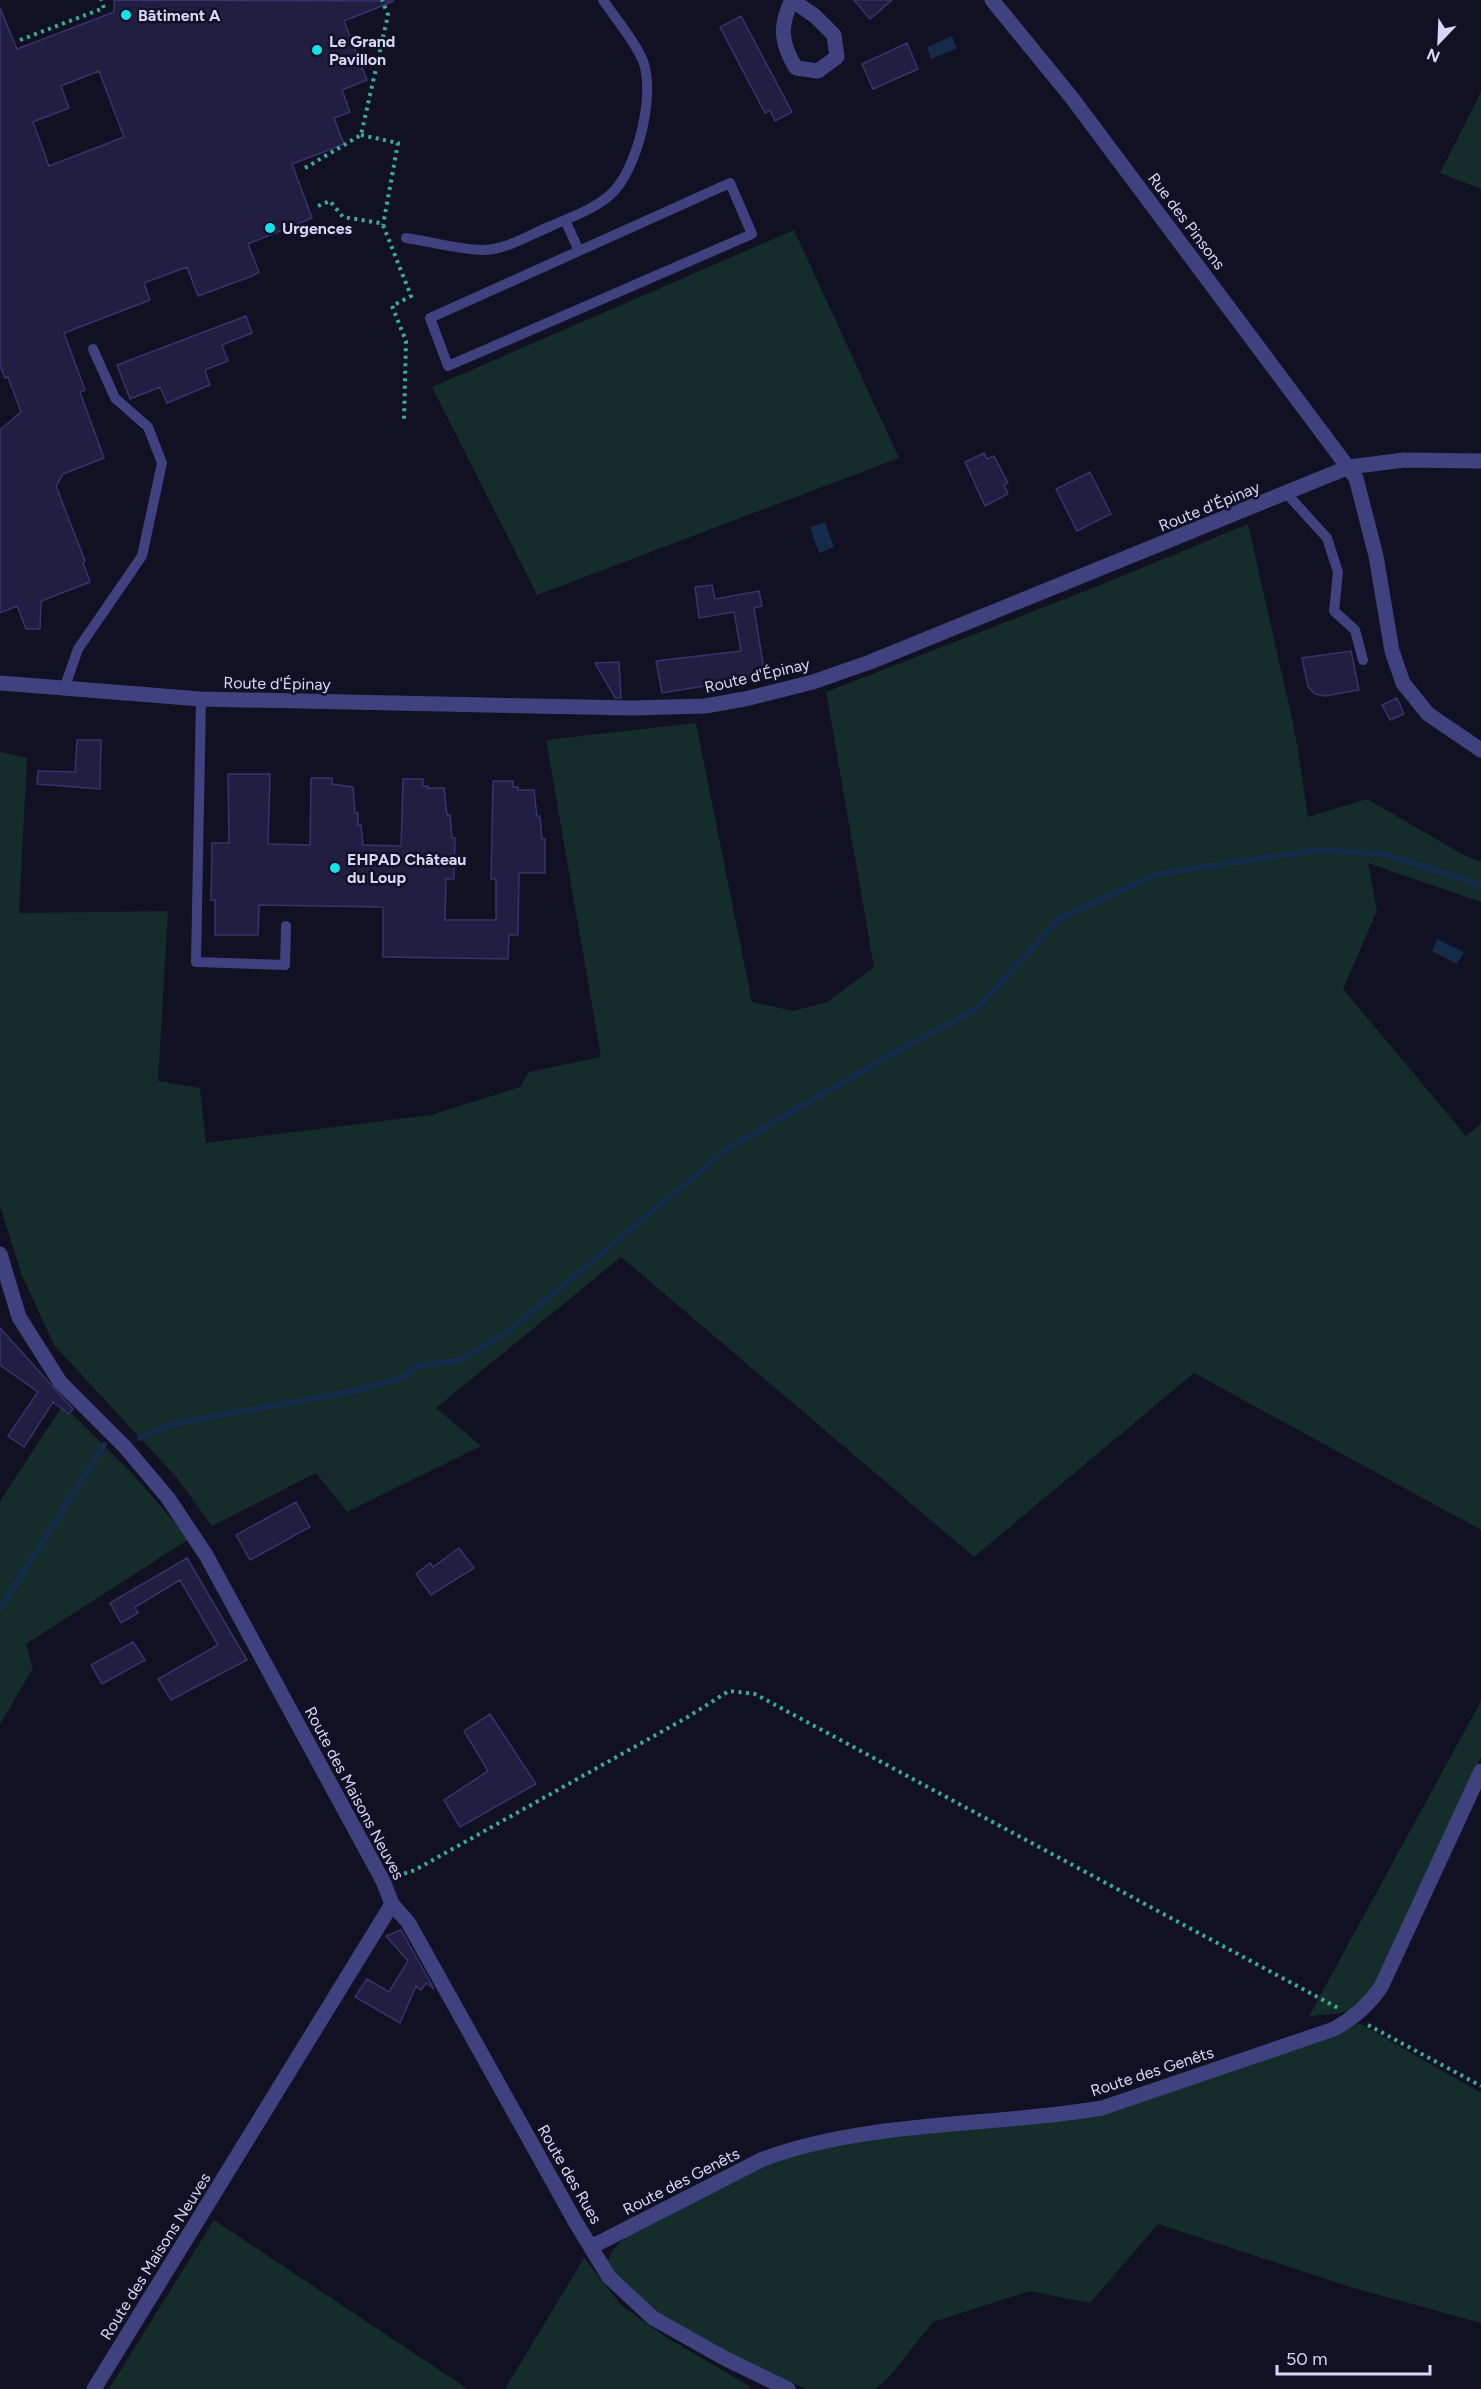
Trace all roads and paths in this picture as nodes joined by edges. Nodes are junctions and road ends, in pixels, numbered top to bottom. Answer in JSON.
{"nodes":[{"id":1,"x":101,"y":0,"type":"edge"},
{"id":2,"x":382,"y":0,"type":"edge"},
{"id":3,"x":603,"y":0,"type":"edge"},
{"id":4,"x":792,"y":0,"type":"edge"},
{"id":5,"x":992,"y":0,"type":"edge"},
{"id":6,"x":20,"y":40,"type":"dead end"},
{"id":7,"x":361,"y":135,"type":"junction"},
{"id":8,"x":304,"y":168,"type":"dead end"},
{"id":9,"x":318,"y":206,"type":"dead end"},
{"id":10,"x":565,"y":220,"type":"junction"},
{"id":11,"x":383,"y":225,"type":"junction"},
{"id":12,"x":406,"y":238,"type":"dead end"},
{"id":13,"x":579,"y":251,"type":"junction"},
{"id":14,"x":93,"y":349,"type":"dead end"},
{"id":15,"x":404,"y":422,"type":"dead end"},
{"id":16,"x":1481,"y":461,"type":"edge"},
{"id":17,"x":1349,"y":467,"type":"junction"},
{"id":18,"x":1287,"y":494,"type":"junction"},
{"id":19,"x":1363,"y":660,"type":"dead end"},
{"id":20,"x":0,"y":683,"type":"edge"},
{"id":21,"x":64,"y":689,"type":"junction"},
{"id":22,"x":201,"y":699,"type":"junction"},
{"id":23,"x":1481,"y":750,"type":"edge"},
{"id":24,"x":286,"y":926,"type":"dead end"},
{"id":25,"x":0,"y":1254,"type":"edge"},
{"id":26,"x":1481,"y":1771,"type":"edge"},
{"id":27,"x":383,"y":1881,"type":"junction"},
{"id":28,"x":392,"y":1904,"type":"junction"},
{"id":29,"x":1355,"y":2017,"type":"junction"},
{"id":30,"x":1481,"y":2086,"type":"edge"},
{"id":31,"x":591,"y":2247,"type":"junction"},
{"id":32,"x":94,"y":2389,"type":"edge"},
{"id":33,"x":788,"y":2389,"type":"edge"}],
"edges":[{"from":1,"to":6,"type":"path"},
{"from":2,"to":7,"type":"path"},
{"from":3,"to":10,"type":"lane"},
{"from":4,"to":4,"type":"street"},
{"from":5,"to":17,"type":"street","name":"Rue des Pinsons"},
{"from":7,"to":8,"type":"path"},
{"from":7,"to":11,"type":"path"},
{"from":9,"to":11,"type":"path"},
{"from":10,"to":12,"type":"lane"},
{"from":10,"to":13,"type":"lane"},
{"from":11,"to":15,"type":"path"},
{"from":13,"to":13,"type":"lane"},
{"from":14,"to":21,"type":"lane"},
{"from":16,"to":17,"type":"street","name":"Route d'Épinay"},
{"from":17,"to":18,"type":"street","name":"Route d'Épinay"},
{"from":17,"to":23,"type":"street","name":"Rue des Pinsons"},
{"from":18,"to":19,"type":"lane"},
{"from":18,"to":22,"type":"street","name":"Route d'Épinay"},
{"from":20,"to":21,"type":"street","name":"Route d'Épinay"},
{"from":21,"to":22,"type":"street","name":"Route d'Épinay"},
{"from":22,"to":24,"type":"lane"},
{"from":25,"to":27,"type":"street","name":"Route des Maisons Neuves"},
{"from":26,"to":29,"type":"street","name":"Route des Genêts"},
{"from":27,"to":28,"type":"street","name":"Route des Maisons Neuves"},
{"from":27,"to":29,"type":"path"},
{"from":28,"to":31,"type":"street","name":"Route des Rues"},
{"from":28,"to":32,"type":"street","name":"Route des Maisons Neuves"},
{"from":29,"to":30,"type":"path"},
{"from":29,"to":31,"type":"street","name":"Route des Genêts"},
{"from":31,"to":33,"type":"street","name":"Route des Rues"}]}
